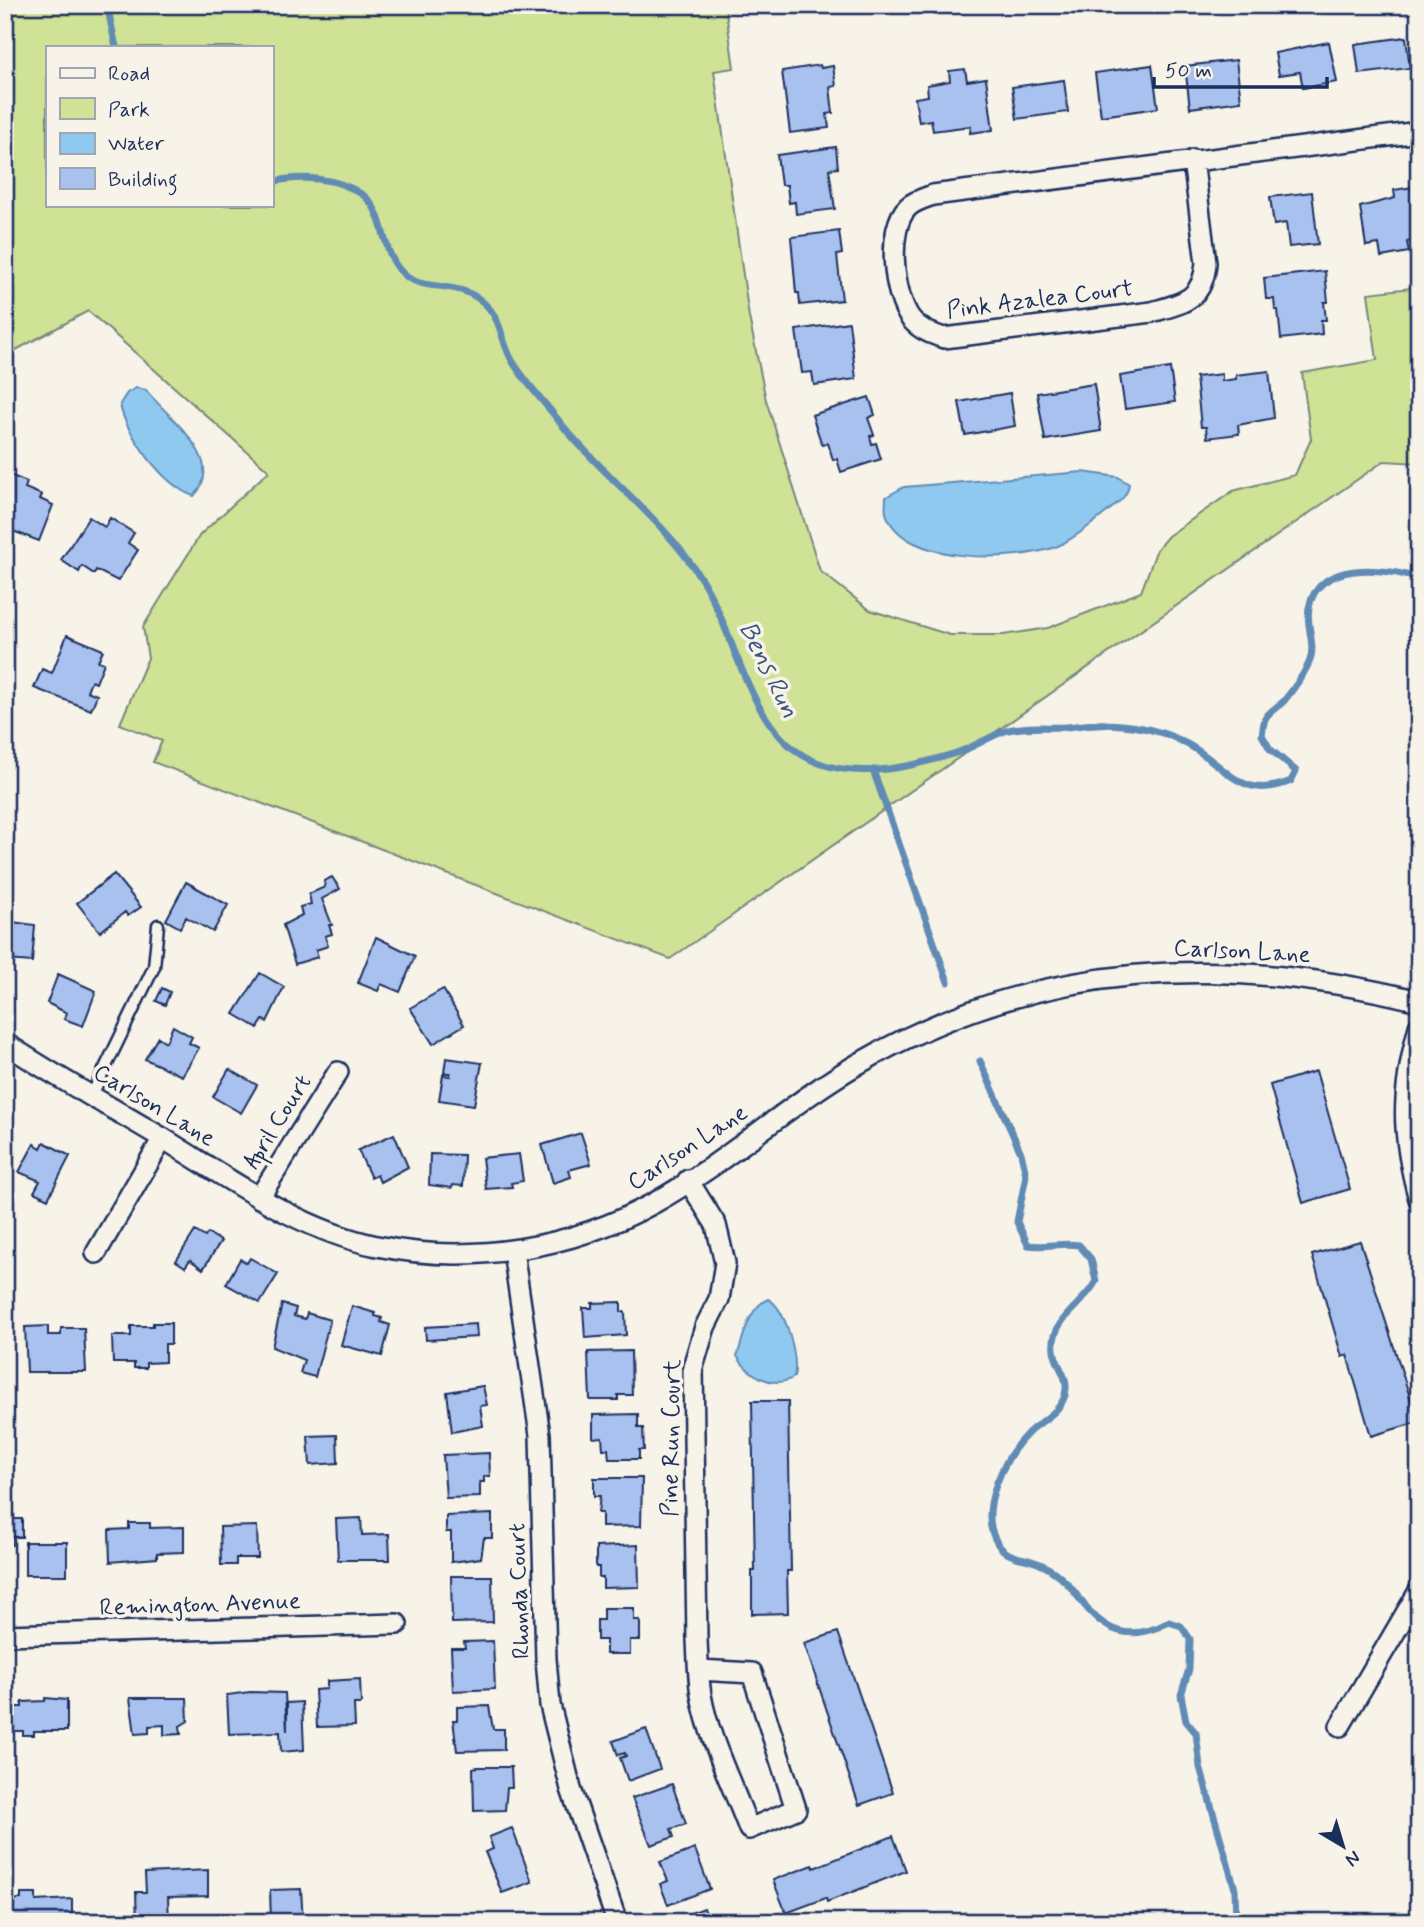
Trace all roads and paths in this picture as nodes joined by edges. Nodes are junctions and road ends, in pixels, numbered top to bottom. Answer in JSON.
{"nodes":[{"id":1,"x":1419,"y":132,"type":"edge"},
{"id":2,"x":1193,"y":160,"type":"junction"},
{"id":3,"x":158,"y":925,"type":"dead end"},
{"id":4,"x":1419,"y":1001,"type":"edge"},
{"id":5,"x":1419,"y":1027,"type":"edge"},
{"id":6,"x":5,"y":1044,"type":"edge"},
{"id":7,"x":338,"y":1072,"type":"dead end"},
{"id":8,"x":91,"y":1097,"type":"junction"},
{"id":9,"x":163,"y":1138,"type":"junction"},
{"id":10,"x":688,"y":1180,"type":"junction"},
{"id":11,"x":259,"y":1198,"type":"junction"},
{"id":12,"x":1419,"y":1199,"type":"edge"},
{"id":13,"x":513,"y":1251,"type":"junction"},
{"id":14,"x":96,"y":1253,"type":"dead end"},
{"id":15,"x":1419,"y":1591,"type":"edge"},
{"id":16,"x":397,"y":1624,"type":"dead end"},
{"id":17,"x":5,"y":1635,"type":"edge"},
{"id":18,"x":699,"y":1670,"type":"junction"},
{"id":19,"x":1339,"y":1726,"type":"dead end"},
{"id":20,"x":617,"y":1922,"type":"edge"}],
"edges":[{"from":1,"to":2,"type":"street","name":"Pink Azalea Court"},
{"from":2,"to":2,"type":"street","name":"Pink Azalea Court"},
{"from":3,"to":8,"type":"lane"},
{"from":4,"to":10,"type":"street","name":"Carlson Lane"},
{"from":5,"to":12,"type":"street"},
{"from":6,"to":8,"type":"street","name":"Carlson Lane"},
{"from":7,"to":11,"type":"street","name":"April Court"},
{"from":8,"to":9,"type":"street","name":"Carlson Lane"},
{"from":9,"to":11,"type":"street","name":"Carlson Lane"},
{"from":9,"to":14,"type":"street"},
{"from":10,"to":13,"type":"street","name":"Carlson Lane"},
{"from":10,"to":18,"type":"street","name":"Pine Run Court"},
{"from":11,"to":13,"type":"street","name":"Carlson Lane"},
{"from":13,"to":20,"type":"street","name":"Rhonda Court"},
{"from":15,"to":19,"type":"street"},
{"from":16,"to":17,"type":"street","name":"Remington Avenue"},
{"from":18,"to":18,"type":"street","name":"Pine Run Court"}]}
